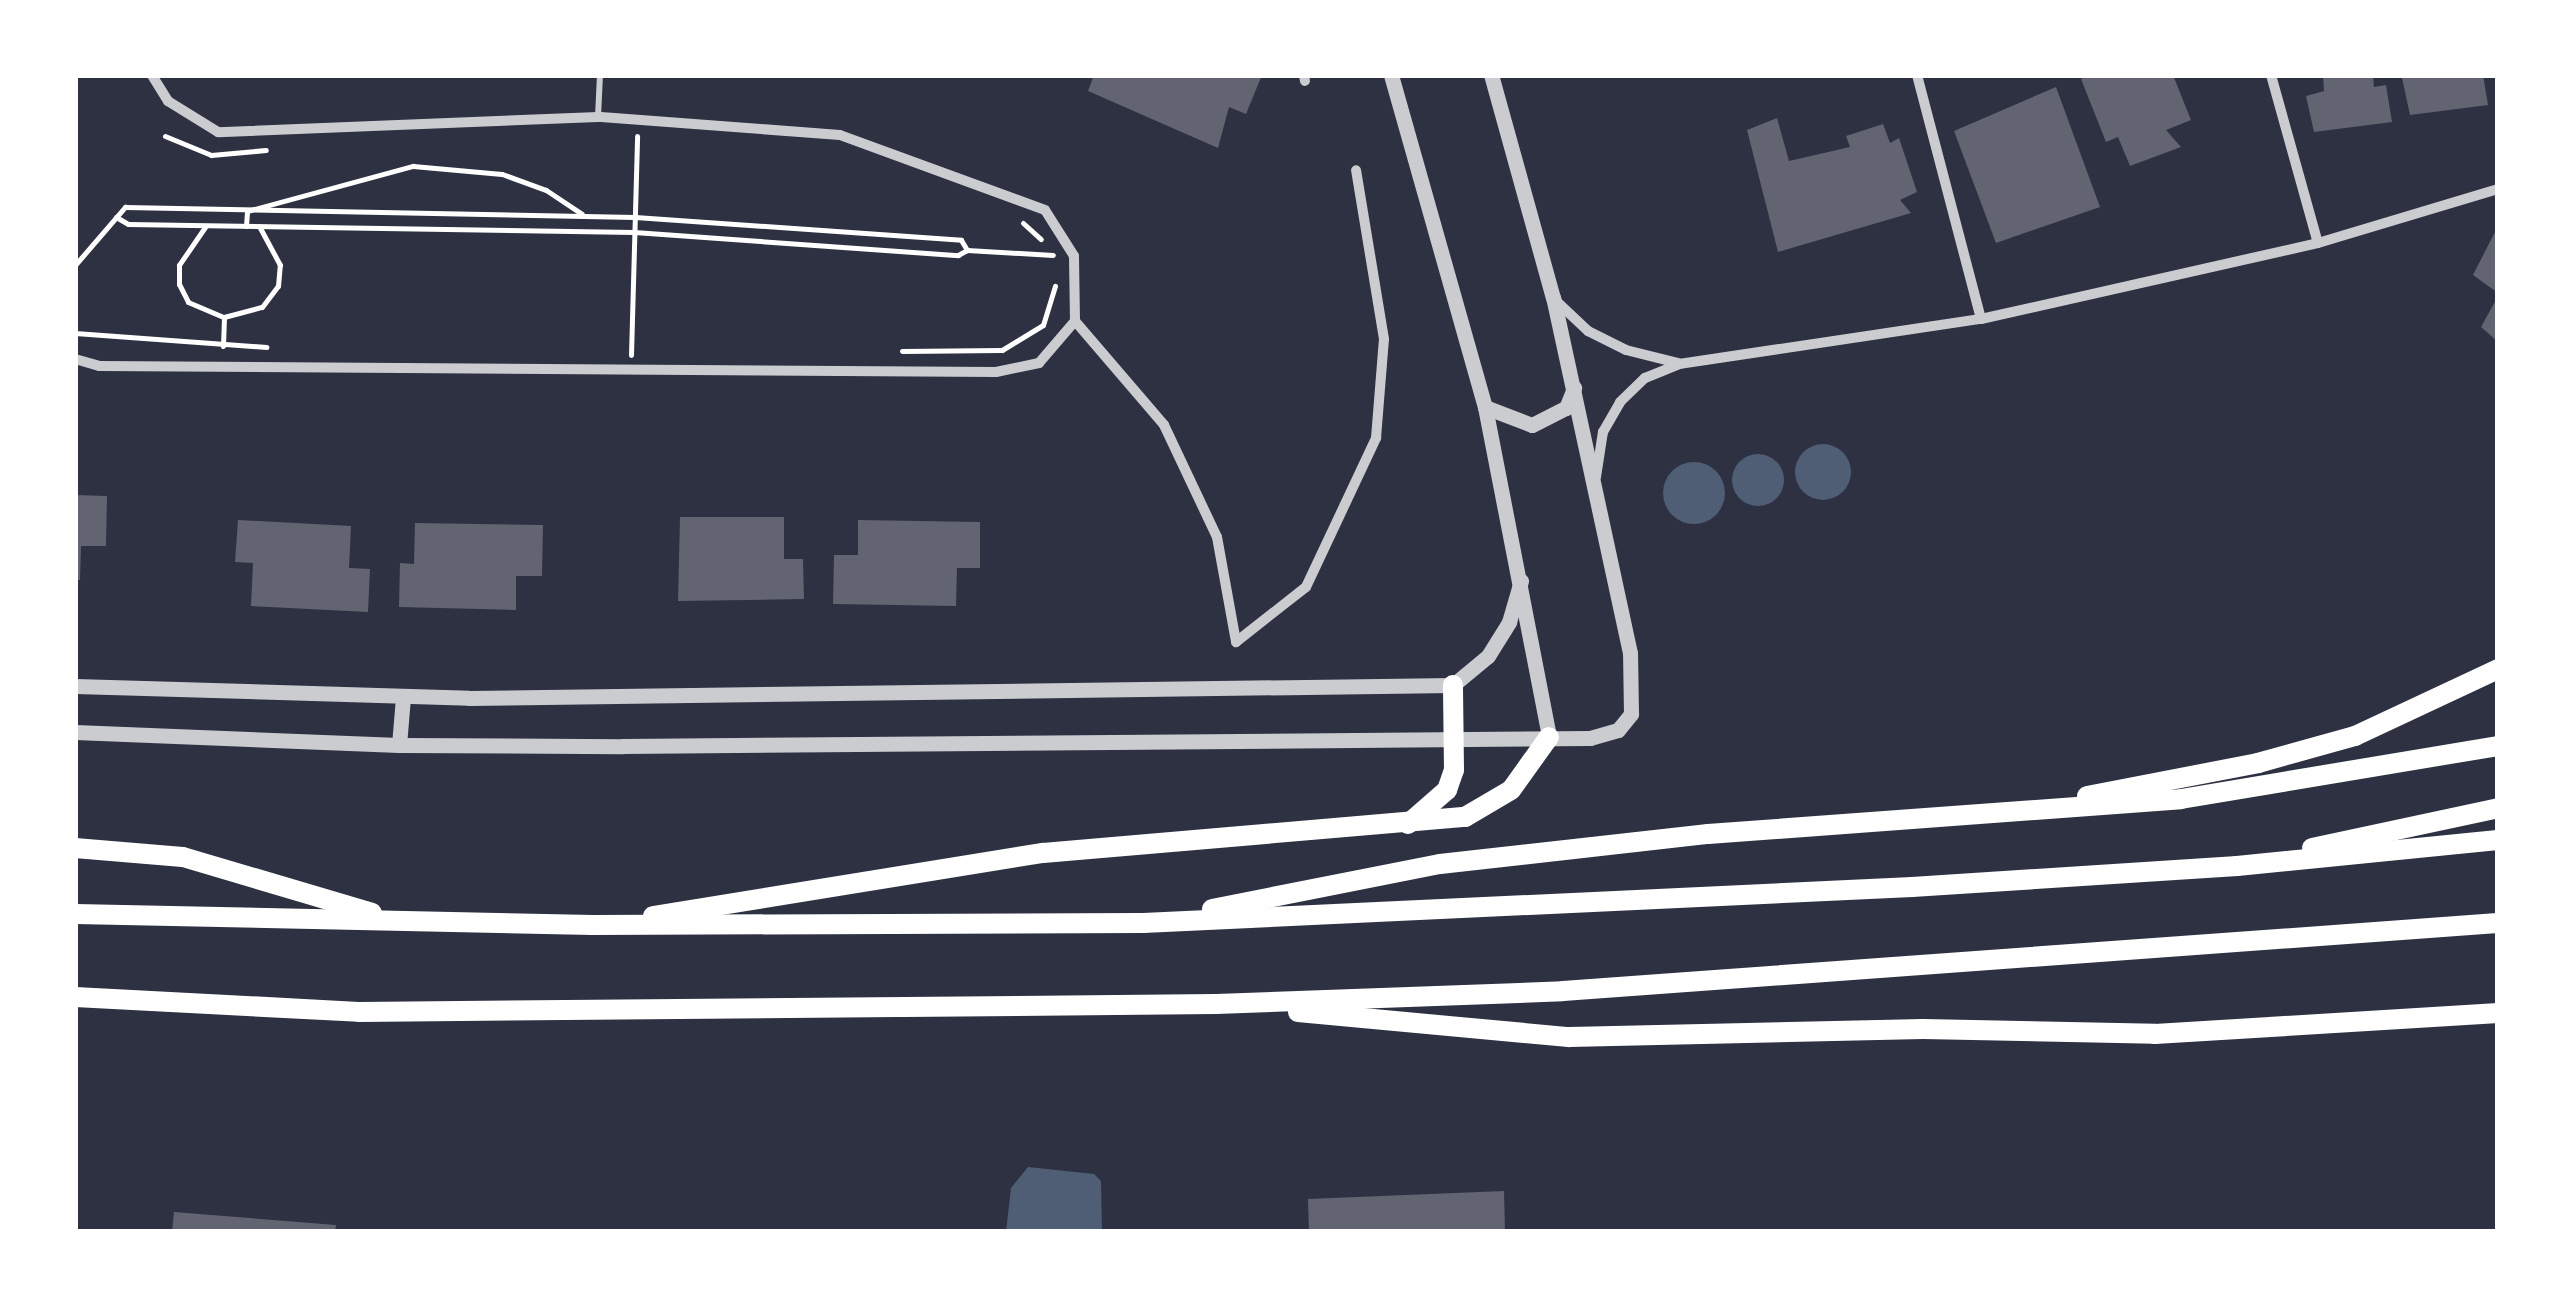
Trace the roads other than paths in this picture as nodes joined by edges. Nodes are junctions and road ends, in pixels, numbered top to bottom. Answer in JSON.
{"nodes":[{"id":1,"x":152,"y":75,"type":"edge"},
{"id":2,"x":600,"y":75,"type":"edge"},
{"id":3,"x":1392,"y":75,"type":"edge"},
{"id":4,"x":1491,"y":75,"type":"edge"},
{"id":5,"x":1918,"y":75,"type":"edge"},
{"id":6,"x":2271,"y":75,"type":"edge"},
{"id":7,"x":598,"y":117,"type":"junction"},
{"id":8,"x":1356,"y":170,"type":"dead end"},
{"id":9,"x":2498,"y":189,"type":"edge"},
{"id":10,"x":2318,"y":243,"type":"junction"},
{"id":11,"x":1553,"y":298,"type":"junction"},
{"id":12,"x":1982,"y":319,"type":"junction"},
{"id":13,"x":1075,"y":321,"type":"junction"},
{"id":14,"x":75,"y":359,"type":"edge"},
{"id":15,"x":1680,"y":364,"type":"junction"},
{"id":16,"x":1574,"y":388,"type":"junction"},
{"id":17,"x":1485,"y":408,"type":"junction"},
{"id":18,"x":1596,"y":478,"type":"junction"},
{"id":19,"x":1521,"y":580,"type":"junction"},
{"id":20,"x":2498,"y":669,"type":"edge"},
{"id":21,"x":1453,"y":685,"type":"junction"},
{"id":22,"x":75,"y":686,"type":"edge"},
{"id":23,"x":403,"y":697,"type":"junction"},
{"id":24,"x":75,"y":732,"type":"edge"},
{"id":25,"x":1549,"y":737,"type":"junction"},
{"id":26,"x":1453,"y":738,"type":"junction"},
{"id":27,"x":399,"y":745,"type":"junction"},
{"id":28,"x":2498,"y":746,"type":"edge"},
{"id":29,"x":2498,"y":808,"type":"edge"},
{"id":30,"x":1963,"y":818,"type":"junction"},
{"id":31,"x":1407,"y":825,"type":"junction"},
{"id":32,"x":2498,"y":840,"type":"edge"},
{"id":33,"x":75,"y":848,"type":"edge"},
{"id":34,"x":2238,"y":866,"type":"junction"},
{"id":35,"x":75,"y":914,"type":"edge"},
{"id":36,"x":398,"y":921,"type":"junction"},
{"id":37,"x":1143,"y":923,"type":"junction"},
{"id":38,"x":2498,"y":923,"type":"edge"},
{"id":39,"x":593,"y":925,"type":"junction"},
{"id":40,"x":75,"y":998,"type":"edge"},
{"id":41,"x":1216,"y":1004,"type":"junction"},
{"id":42,"x":2498,"y":1013,"type":"edge"}],
"edges":[{"from":1,"to":7,"type":"street"},
{"from":2,"to":7,"type":"lane"},
{"from":3,"to":17,"type":"street"},
{"from":4,"to":11,"type":"street"},
{"from":5,"to":12,"type":"street"},
{"from":6,"to":10,"type":"street"},
{"from":7,"to":13,"type":"street"},
{"from":8,"to":13,"type":"street"},
{"from":9,"to":10,"type":"street"},
{"from":10,"to":12,"type":"street"},
{"from":11,"to":15,"type":"street"},
{"from":11,"to":16,"type":"street"},
{"from":12,"to":15,"type":"street"},
{"from":13,"to":14,"type":"street"},
{"from":15,"to":18,"type":"street"},
{"from":16,"to":17,"type":"street"},
{"from":16,"to":18,"type":"street"},
{"from":17,"to":19,"type":"street"},
{"from":18,"to":25,"type":"street"},
{"from":19,"to":21,"type":"street"},
{"from":19,"to":25,"type":"street"},
{"from":20,"to":30,"type":"highway"},
{"from":21,"to":23,"type":"street"},
{"from":21,"to":26,"type":"highway"},
{"from":22,"to":23,"type":"street"},
{"from":23,"to":27,"type":"street"},
{"from":24,"to":27,"type":"street"},
{"from":25,"to":26,"type":"street"},
{"from":25,"to":31,"type":"highway"},
{"from":26,"to":27,"type":"street"},
{"from":26,"to":31,"type":"highway"},
{"from":28,"to":30,"type":"highway"},
{"from":29,"to":34,"type":"highway"},
{"from":30,"to":37,"type":"highway"},
{"from":31,"to":39,"type":"highway"},
{"from":32,"to":34,"type":"highway"},
{"from":33,"to":36,"type":"highway"},
{"from":34,"to":37,"type":"highway"},
{"from":35,"to":36,"type":"highway"},
{"from":36,"to":39,"type":"highway"},
{"from":37,"to":39,"type":"highway"},
{"from":38,"to":41,"type":"highway"},
{"from":40,"to":41,"type":"highway"},
{"from":41,"to":42,"type":"highway"}]}
